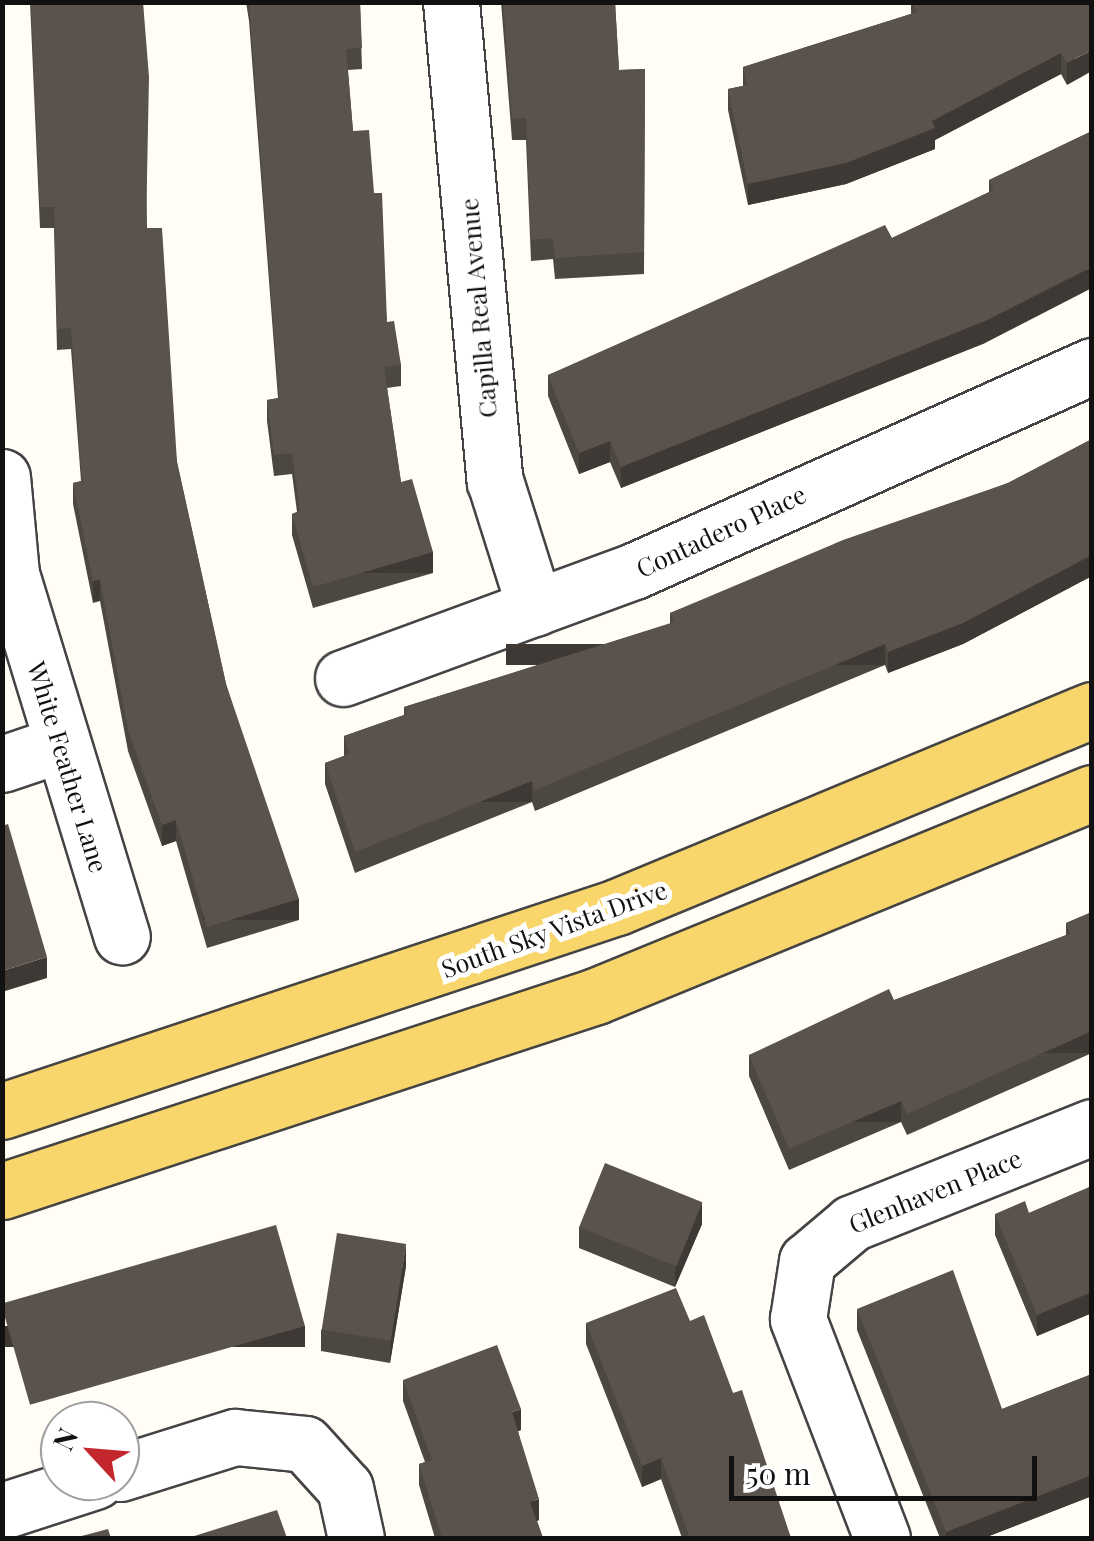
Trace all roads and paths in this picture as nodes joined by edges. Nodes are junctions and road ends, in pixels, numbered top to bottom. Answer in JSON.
{"nodes":[{"id":1,"x":451,"y":2,"type":"edge"},
{"id":2,"x":1092,"y":366,"type":"edge"},
{"id":3,"x":2,"y":478,"type":"edge"},
{"id":4,"x":535,"y":608,"type":"junction"},
{"id":5,"x":343,"y":678,"type":"dead end"},
{"id":6,"x":1092,"y":710,"type":"edge"},
{"id":7,"x":58,"y":745,"type":"junction"},
{"id":8,"x":2,"y":764,"type":"edge"},
{"id":9,"x":1092,"y":793,"type":"edge"},
{"id":10,"x":122,"y":936,"type":"dead end"},
{"id":11,"x":2,"y":1111,"type":"edge"},
{"id":12,"x":1092,"y":1127,"type":"edge"},
{"id":13,"x":2,"y":1191,"type":"edge"},
{"id":14,"x":140,"y":1467,"type":"edge"},
{"id":15,"x":40,"y":1498,"type":"edge"},
{"id":16,"x":2,"y":1510,"type":"edge"},
{"id":17,"x":356,"y":1538,"type":"edge"},
{"id":18,"x":882,"y":1538,"type":"edge"}],
"edges":[{"from":1,"to":4,"type":"street","name":"Capilla Real Avenue"},
{"from":2,"to":4,"type":"street","name":"Contadero Place"},
{"from":3,"to":7,"type":"street","name":"White Feather Lane"},
{"from":4,"to":5,"type":"street","name":"Contadero Place"},
{"from":6,"to":11,"type":"main road","name":"South Sky Vista Drive"},
{"from":7,"to":8,"type":"street"},
{"from":7,"to":10,"type":"street","name":"White Feather Lane"},
{"from":9,"to":13,"type":"main road"},
{"from":12,"to":18,"type":"street","name":"Glenhaven Place"},
{"from":14,"to":17,"type":"street"},
{"from":15,"to":16,"type":"street"}]}
